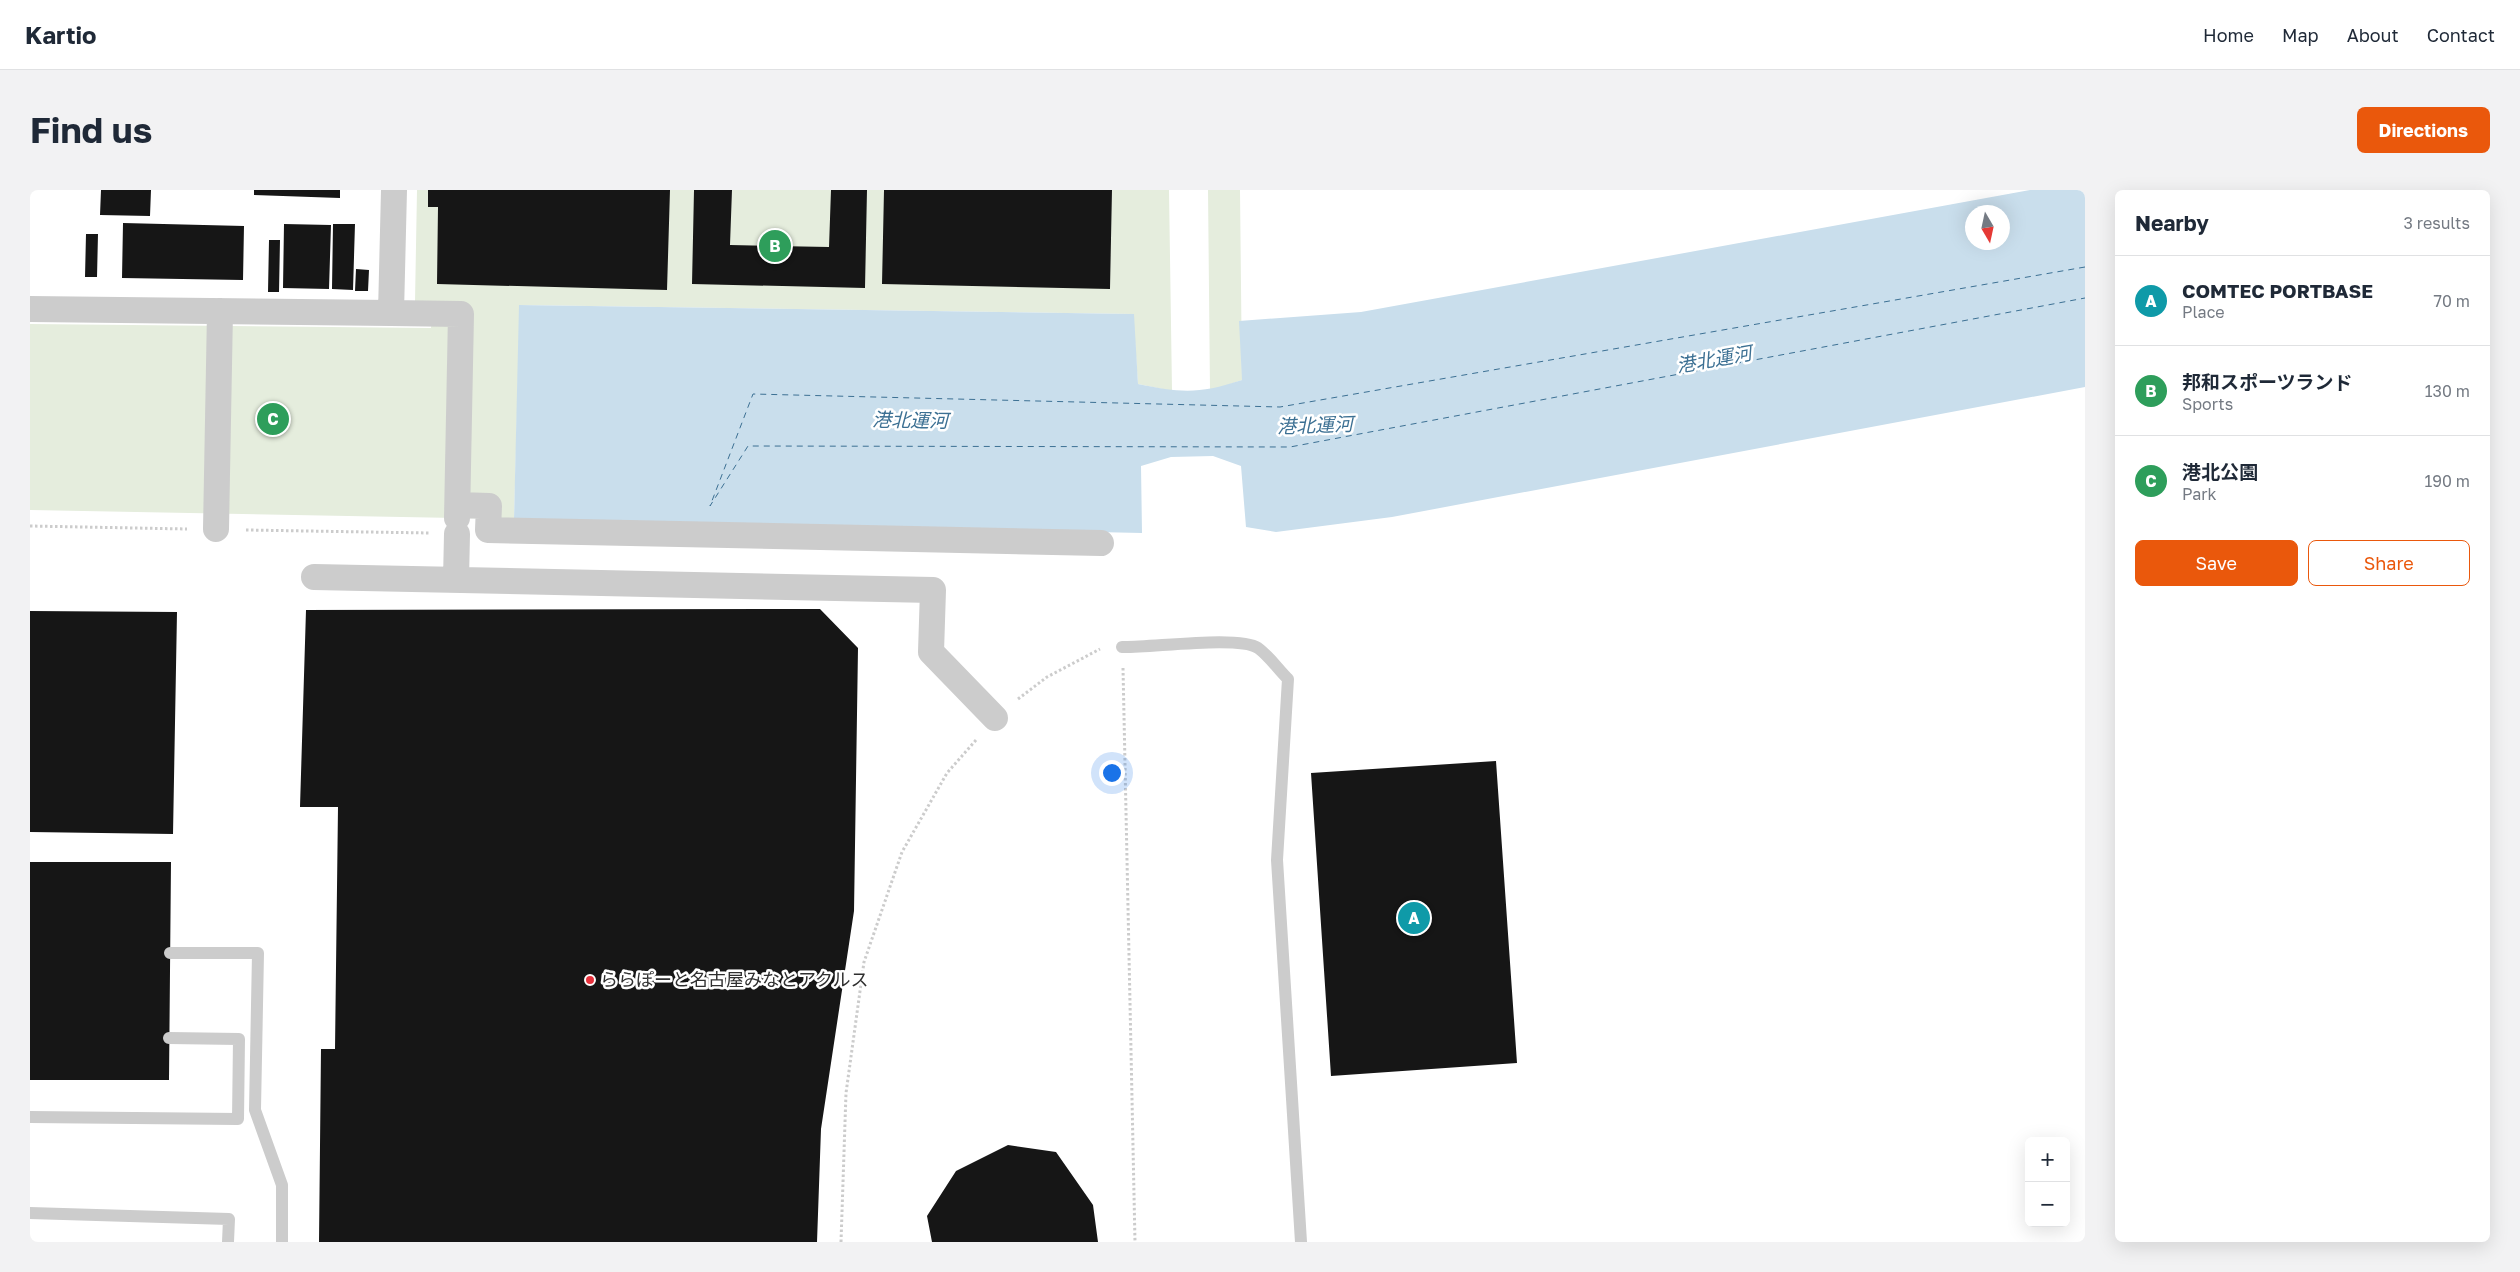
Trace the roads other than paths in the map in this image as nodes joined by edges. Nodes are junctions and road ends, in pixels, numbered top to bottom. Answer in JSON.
{"nodes":[{"id":1,"x":394,"y":190,"type":"edge"},
{"id":2,"x":30,"y":309,"type":"edge"},
{"id":3,"x":220,"y":311,"type":"junction"},
{"id":4,"x":391,"y":313,"type":"junction"},
{"id":5,"x":458,"y":519,"type":"junction"},
{"id":6,"x":216,"y":529,"type":"dead end"},
{"id":7,"x":1101,"y":543,"type":"dead end"},
{"id":8,"x":314,"y":577,"type":"dead end"},
{"id":9,"x":456,"y":580,"type":"junction"},
{"id":10,"x":1122,"y":647,"type":"road end"},
{"id":11,"x":995,"y":718,"type":"road end"},
{"id":12,"x":170,"y":953,"type":"dead end"},
{"id":13,"x":169,"y":1038,"type":"dead end"},
{"id":14,"x":30,"y":1117,"type":"edge"},
{"id":15,"x":30,"y":1213,"type":"edge"},
{"id":16,"x":228,"y":1242,"type":"edge"},
{"id":17,"x":282,"y":1242,"type":"edge"},
{"id":18,"x":1301,"y":1242,"type":"edge"}],
"edges":[{"from":1,"to":4,"type":"street"},
{"from":2,"to":3,"type":"street"},
{"from":3,"to":4,"type":"street"},
{"from":3,"to":6,"type":"street"},
{"from":4,"to":5,"type":"street"},
{"from":5,"to":7,"type":"street"},
{"from":5,"to":9,"type":"street"},
{"from":8,"to":9,"type":"street"},
{"from":9,"to":11,"type":"street"},
{"from":10,"to":18,"type":"lane"},
{"from":12,"to":17,"type":"lane"},
{"from":13,"to":14,"type":"lane"},
{"from":15,"to":16,"type":"lane"}]}
